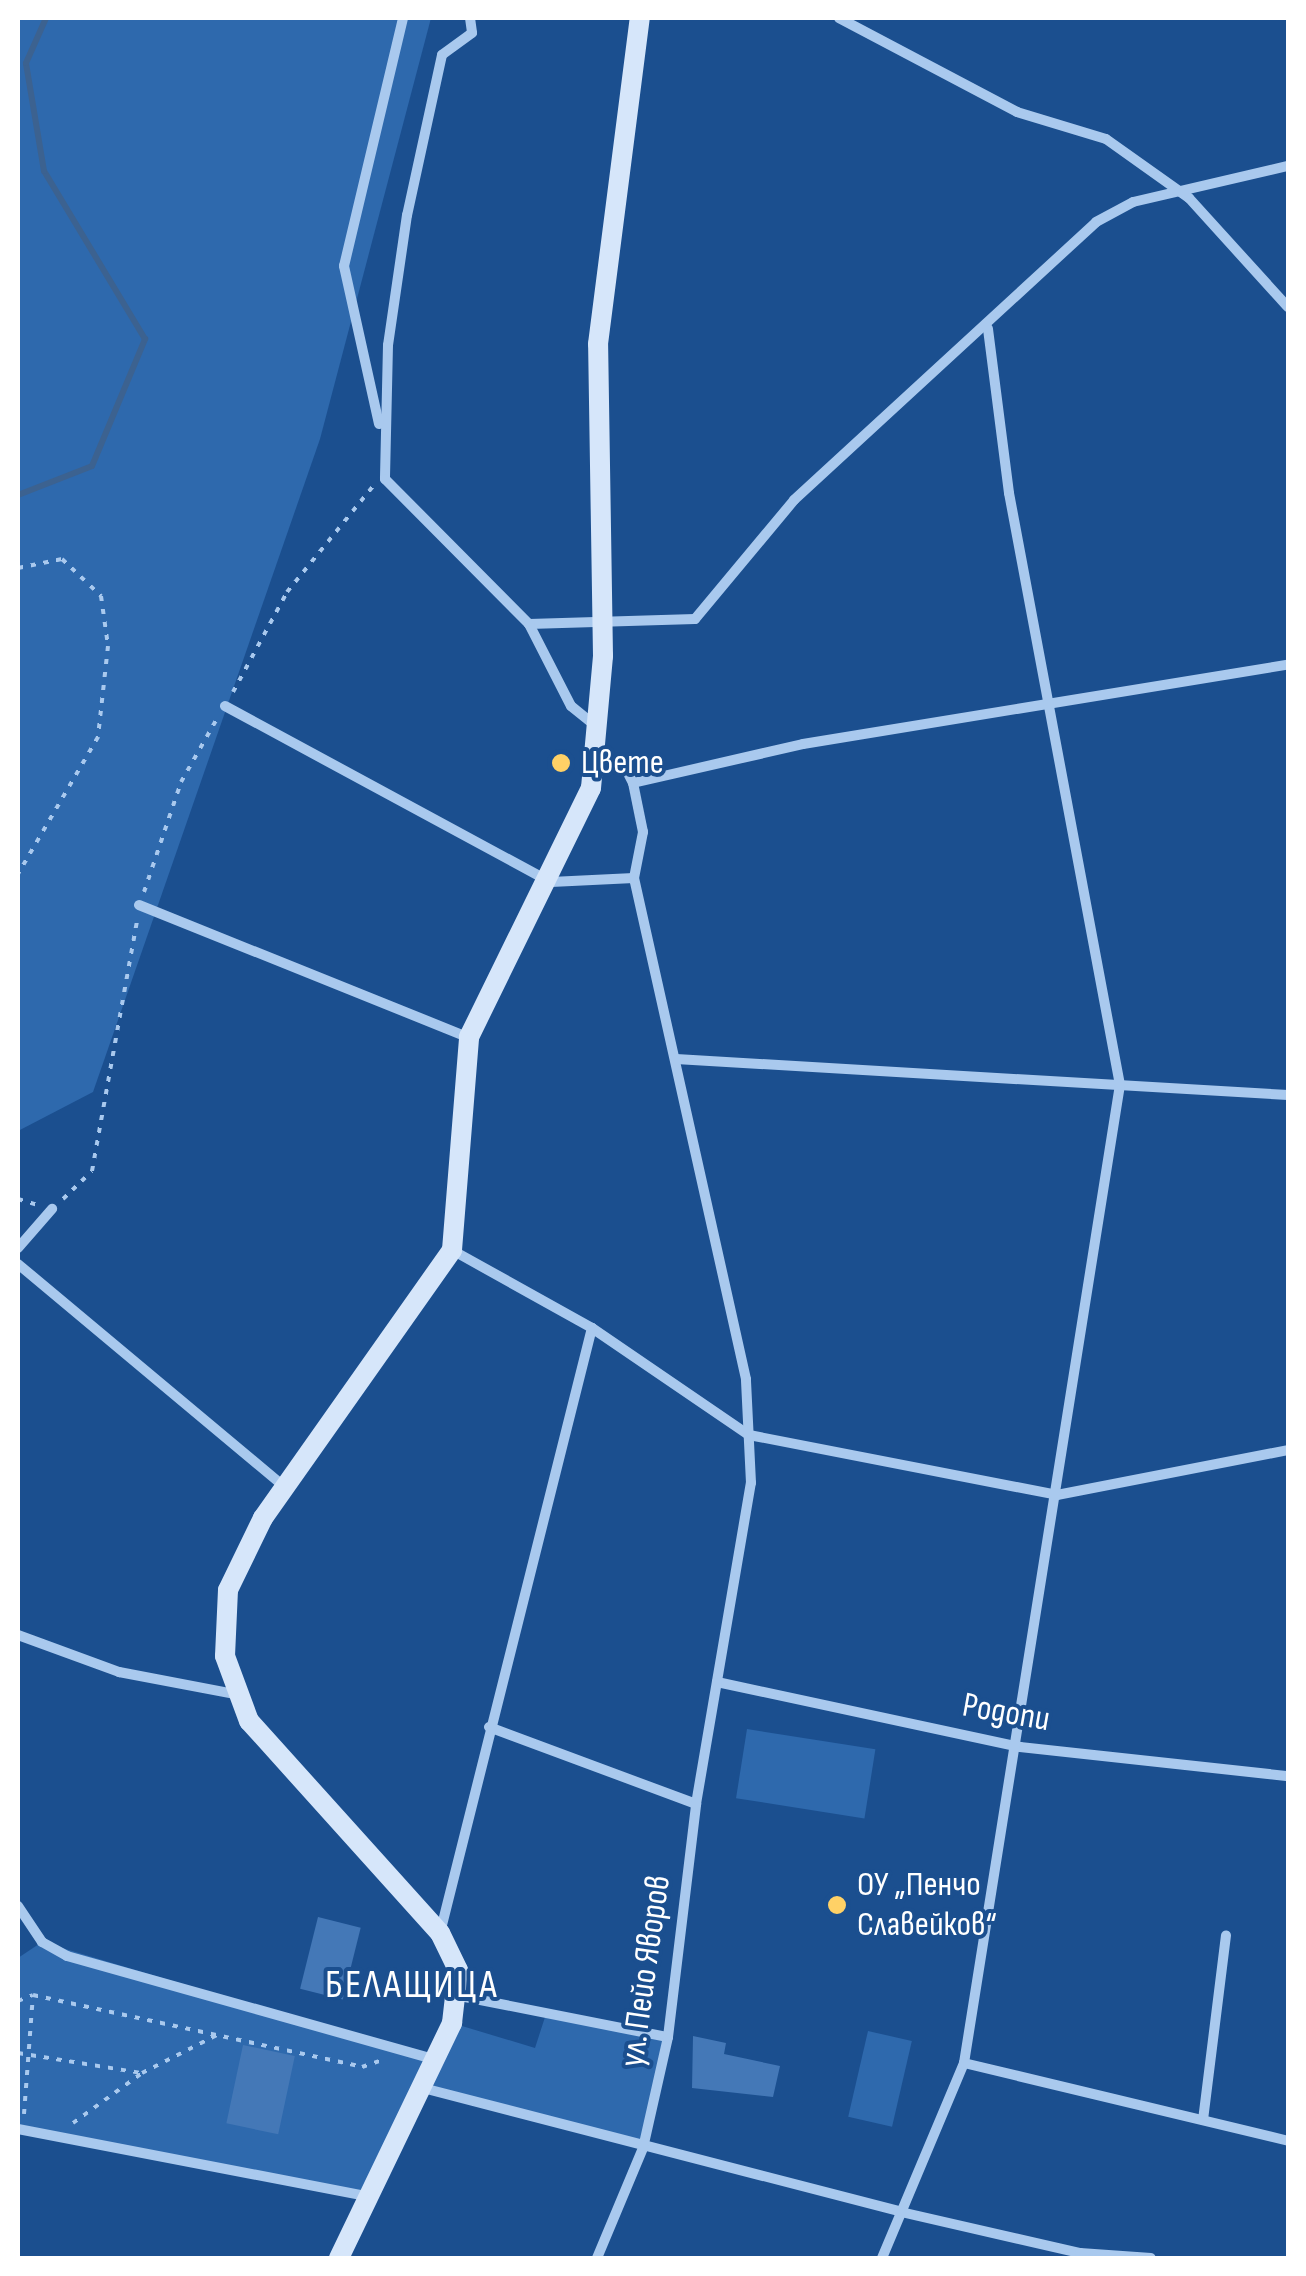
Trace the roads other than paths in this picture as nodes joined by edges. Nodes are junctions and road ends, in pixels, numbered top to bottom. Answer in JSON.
{"nodes":[{"id":1,"x":402,"y":18,"type":"edge"},
{"id":2,"x":470,"y":18,"type":"edge"},
{"id":3,"x":640,"y":18,"type":"edge"},
{"id":4,"x":839,"y":18,"type":"edge"},
{"id":5,"x":1288,"y":166,"type":"edge"},
{"id":6,"x":1177,"y":190,"type":"junction"},
{"id":7,"x":1288,"y":307,"type":"edge"},
{"id":8,"x":988,"y":328,"type":"junction"},
{"id":9,"x":382,"y":435,"type":"junction"},
{"id":10,"x":529,"y":624,"type":"junction"},
{"id":11,"x":602,"y":627,"type":"junction"},
{"id":12,"x":1288,"y":665,"type":"edge"},
{"id":13,"x":225,"y":706,"type":"road end"},
{"id":14,"x":1050,"y":708,"type":"junction"},
{"id":15,"x":600,"y":729,"type":"junction"},
{"id":16,"x":599,"y":754,"type":"junction"},
{"id":17,"x":633,"y":783,"type":"junction"},
{"id":18,"x":634,"y":878,"type":"junction"},
{"id":19,"x":551,"y":882,"type":"junction"},
{"id":20,"x":139,"y":905,"type":"road end"},
{"id":21,"x":469,"y":1037,"type":"junction"},
{"id":22,"x":676,"y":1060,"type":"junction"},
{"id":23,"x":1120,"y":1086,"type":"junction"},
{"id":24,"x":1288,"y":1094,"type":"edge"},
{"id":25,"x":52,"y":1209,"type":"road end"},
{"id":26,"x":18,"y":1248,"type":"edge"},
{"id":27,"x":452,"y":1250,"type":"junction"},
{"id":28,"x":18,"y":1264,"type":"edge"},
{"id":29,"x":592,"y":1328,"type":"junction"},
{"id":30,"x":749,"y":1435,"type":"junction"},
{"id":31,"x":1288,"y":1450,"type":"edge"},
{"id":32,"x":285,"y":1488,"type":"junction"},
{"id":33,"x":1057,"y":1495,"type":"junction"},
{"id":34,"x":18,"y":1634,"type":"edge"},
{"id":35,"x":718,"y":1682,"type":"junction"},
{"id":36,"x":234,"y":1694,"type":"junction"},
{"id":37,"x":489,"y":1727,"type":"junction"},
{"id":38,"x":1020,"y":1747,"type":"junction"},
{"id":39,"x":1288,"y":1776,"type":"edge"},
{"id":40,"x":696,"y":1804,"type":"junction"},
{"id":41,"x":18,"y":1906,"type":"edge"},
{"id":42,"x":440,"y":1933,"type":"junction"},
{"id":43,"x":1226,"y":1935,"type":"dead end"},
{"id":44,"x":460,"y":1996,"type":"junction"},
{"id":45,"x":668,"y":2037,"type":"junction"},
{"id":46,"x":433,"y":2059,"type":"junction"},
{"id":47,"x":964,"y":2062,"type":"junction"},
{"id":48,"x":418,"y":2086,"type":"junction"},
{"id":49,"x":1202,"y":2120,"type":"junction"},
{"id":50,"x":20,"y":2129,"type":"edge"},
{"id":51,"x":1288,"y":2141,"type":"edge"},
{"id":52,"x":643,"y":2148,"type":"junction"},
{"id":53,"x":367,"y":2196,"type":"junction"},
{"id":54,"x":901,"y":2212,"type":"junction"},
{"id":55,"x":1080,"y":2256,"type":"edge"},
{"id":56,"x":339,"y":2258,"type":"edge"},
{"id":57,"x":597,"y":2258,"type":"edge"},
{"id":58,"x":882,"y":2258,"type":"edge"},
{"id":59,"x":1151,"y":2258,"type":"edge"}],
"edges":[{"from":1,"to":9,"type":"street"},
{"from":2,"to":9,"type":"street"},
{"from":3,"to":11,"type":"street"},
{"from":4,"to":6,"type":"street"},
{"from":5,"to":6,"type":"street"},
{"from":6,"to":7,"type":"street"},
{"from":6,"to":8,"type":"street"},
{"from":8,"to":11,"type":"street"},
{"from":8,"to":14,"type":"street"},
{"from":9,"to":10,"type":"street"},
{"from":10,"to":11,"type":"street"},
{"from":10,"to":15,"type":"street"},
{"from":11,"to":15,"type":"street"},
{"from":12,"to":14,"type":"street"},
{"from":13,"to":19,"type":"street"},
{"from":14,"to":17,"type":"street"},
{"from":14,"to":23,"type":"street"},
{"from":15,"to":16,"type":"street"},
{"from":16,"to":17,"type":"street"},
{"from":16,"to":19,"type":"street"},
{"from":17,"to":18,"type":"street"},
{"from":18,"to":19,"type":"street"},
{"from":18,"to":22,"type":"street","name":"ул. Пейо Яворов"},
{"from":19,"to":21,"type":"street"},
{"from":20,"to":21,"type":"street"},
{"from":21,"to":27,"type":"street"},
{"from":22,"to":23,"type":"street"},
{"from":22,"to":30,"type":"street","name":"ул. Пейо Яворов"},
{"from":23,"to":24,"type":"street"},
{"from":23,"to":33,"type":"street"},
{"from":25,"to":26,"type":"street"},
{"from":27,"to":29,"type":"street"},
{"from":27,"to":32,"type":"street"},
{"from":28,"to":32,"type":"street"},
{"from":29,"to":30,"type":"street"},
{"from":29,"to":37,"type":"street"},
{"from":30,"to":33,"type":"street"},
{"from":30,"to":35,"type":"street","name":"ул. Пейо Яворов"},
{"from":31,"to":33,"type":"street"},
{"from":32,"to":36,"type":"street"},
{"from":33,"to":38,"type":"street"},
{"from":34,"to":36,"type":"street"},
{"from":35,"to":38,"type":"street","name":"Родопи"},
{"from":35,"to":40,"type":"street","name":"ул. Пейо Яворов"},
{"from":36,"to":42,"type":"street"},
{"from":37,"to":40,"type":"street"},
{"from":37,"to":42,"type":"street"},
{"from":38,"to":39,"type":"street","name":"Родопи"},
{"from":38,"to":47,"type":"street"},
{"from":40,"to":45,"type":"street","name":"ул. Пейо Яворов"},
{"from":41,"to":46,"type":"street"},
{"from":42,"to":44,"type":"street"},
{"from":43,"to":49,"type":"street"},
{"from":44,"to":45,"type":"street"},
{"from":44,"to":46,"type":"street"},
{"from":45,"to":52,"type":"street","name":"ул. Пейо Яворов"},
{"from":46,"to":48,"type":"street"},
{"from":47,"to":49,"type":"street"},
{"from":47,"to":54,"type":"street"},
{"from":48,"to":52,"type":"street"},
{"from":48,"to":53,"type":"street"},
{"from":49,"to":51,"type":"street"},
{"from":50,"to":53,"type":"street"},
{"from":52,"to":54,"type":"street"},
{"from":52,"to":57,"type":"street","name":"ул. Пейо Яворов"},
{"from":53,"to":56,"type":"street"},
{"from":54,"to":55,"type":"street"},
{"from":54,"to":58,"type":"street"},
{"from":55,"to":59,"type":"street"}]}
